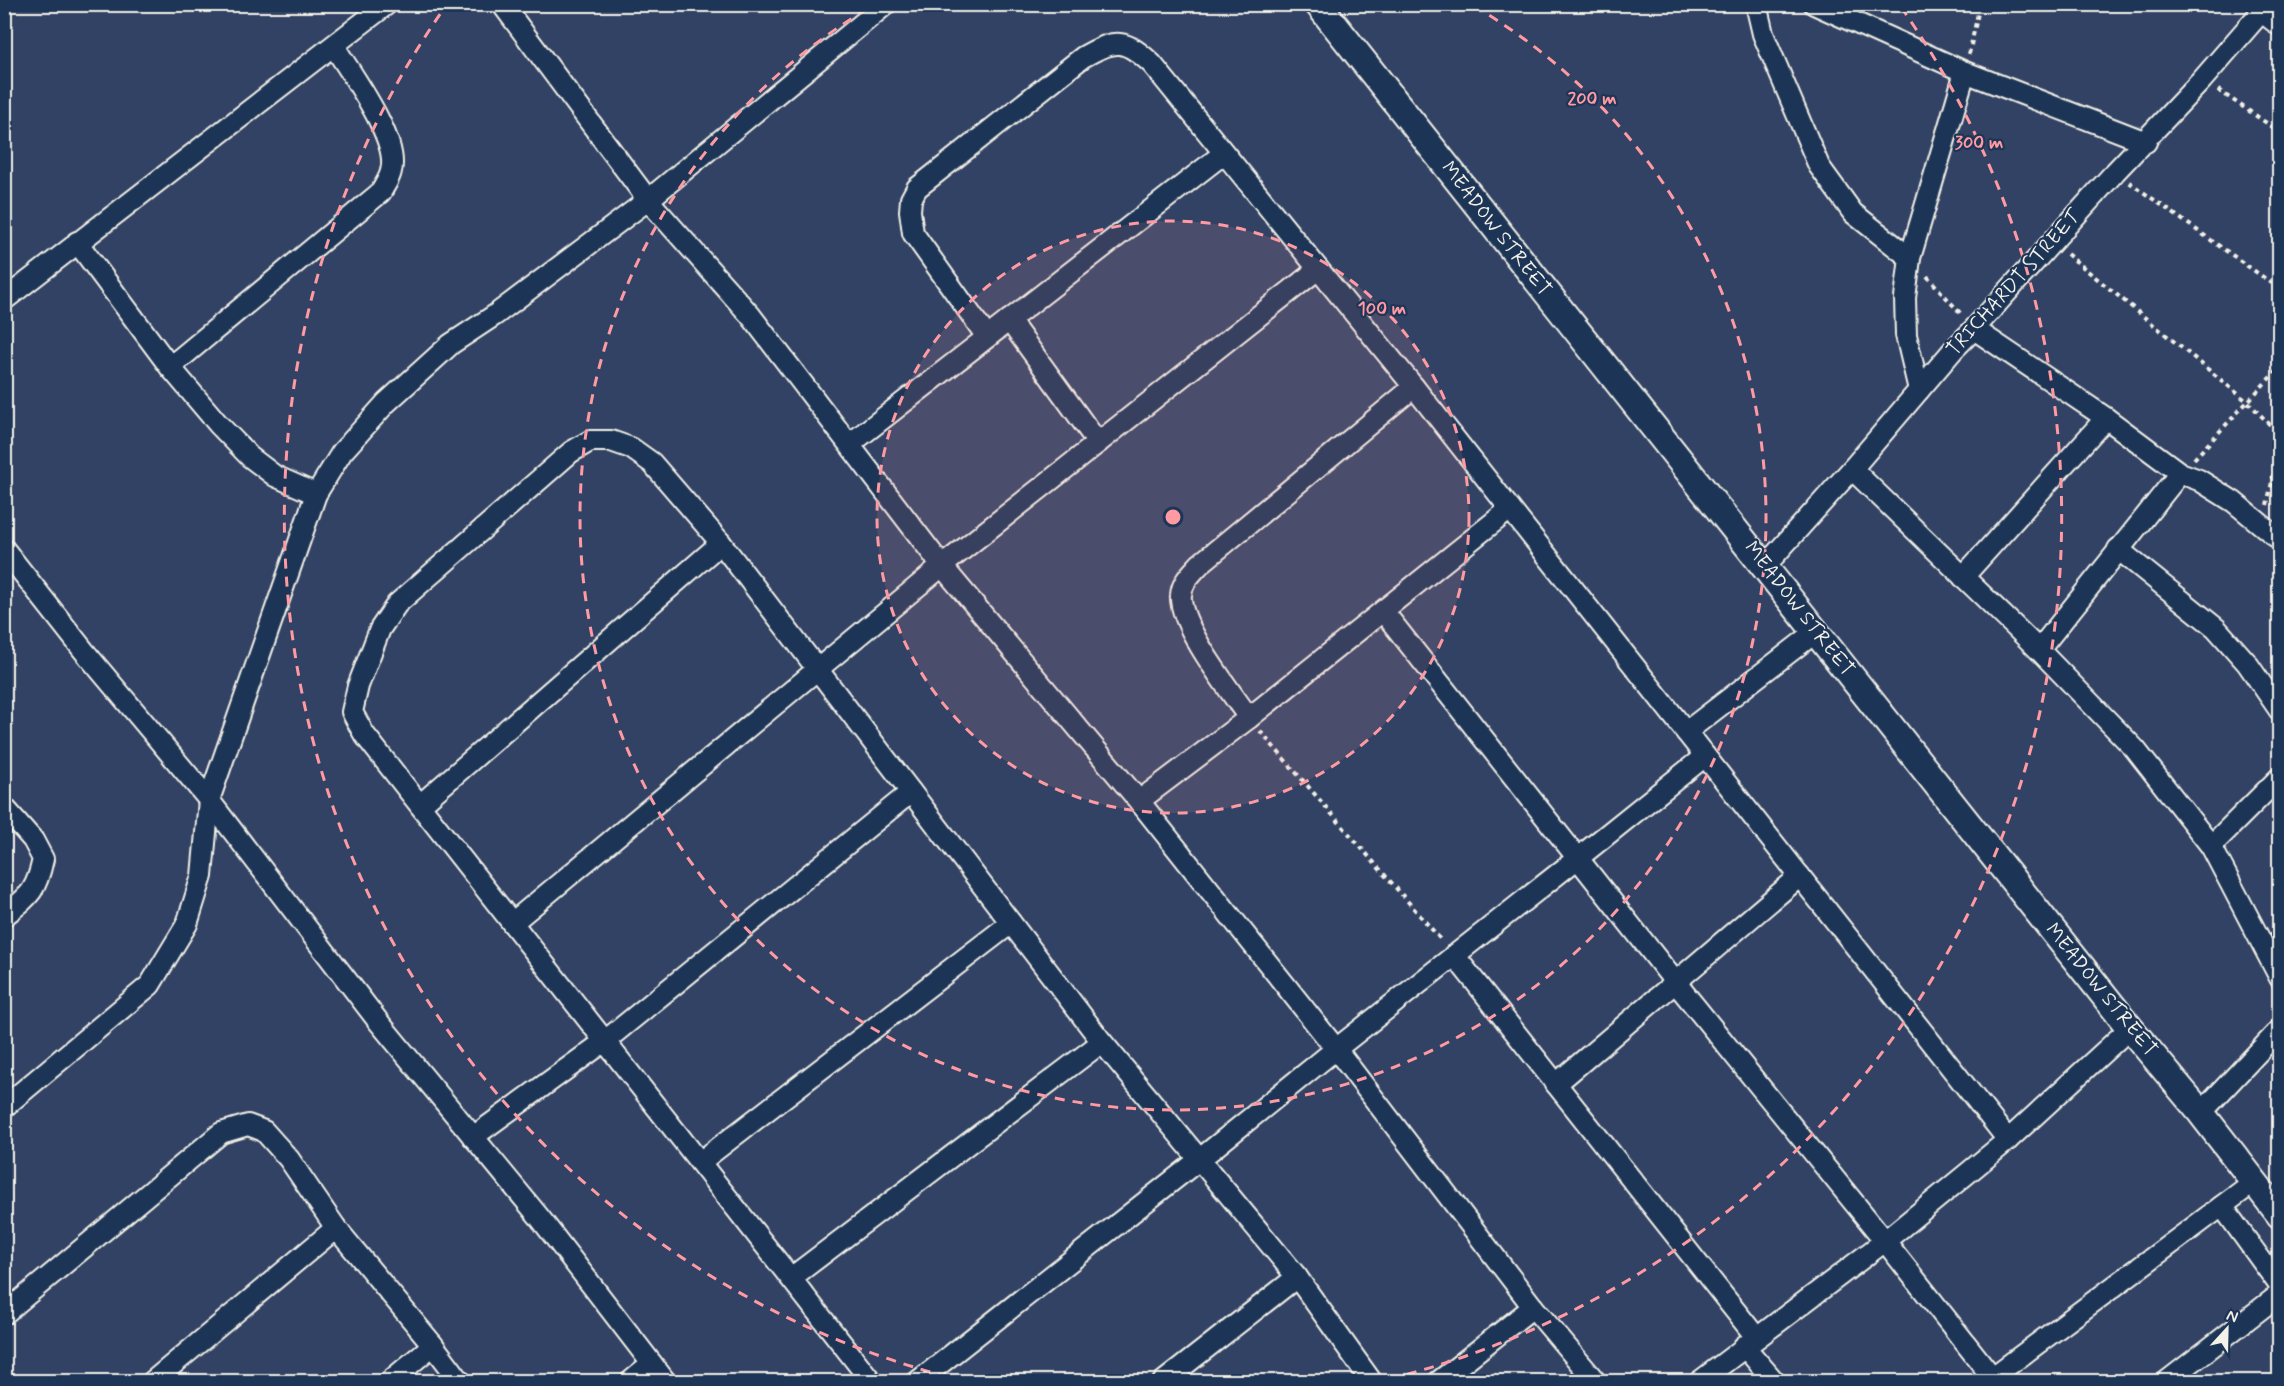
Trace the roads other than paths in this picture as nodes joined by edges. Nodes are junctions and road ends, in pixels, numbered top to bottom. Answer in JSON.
{"nodes":[{"id":1,"x":387,"y":4,"type":"edge"},
{"id":2,"x":502,"y":4,"type":"edge"},
{"id":3,"x":886,"y":4,"type":"edge"},
{"id":4,"x":1318,"y":4,"type":"edge"},
{"id":5,"x":1756,"y":4,"type":"edge"},
{"id":6,"x":1814,"y":4,"type":"edge"},
{"id":7,"x":2265,"y":8,"type":"edge"},
{"id":8,"x":2280,"y":26,"type":"edge"},
{"id":9,"x":334,"y":46,"type":"junction"},
{"id":10,"x":1965,"y":72,"type":"junction"},
{"id":11,"x":2145,"y":142,"type":"junction"},
{"id":12,"x":1223,"y":154,"type":"junction"},
{"id":13,"x":648,"y":200,"type":"junction"},
{"id":14,"x":77,"y":242,"type":"junction"},
{"id":15,"x":1910,"y":258,"type":"junction"},
{"id":16,"x":1317,"y":269,"type":"junction"},
{"id":17,"x":4,"y":300,"type":"edge"},
{"id":18,"x":1009,"y":320,"type":"junction"},
{"id":19,"x":1974,"y":329,"type":"junction"},
{"id":20,"x":987,"y":338,"type":"junction"},
{"id":21,"x":170,"y":367,"type":"junction"},
{"id":22,"x":1414,"y":387,"type":"junction"},
{"id":23,"x":1919,"y":390,"type":"junction"},
{"id":24,"x":2106,"y":418,"type":"junction"},
{"id":25,"x":1098,"y":443,"type":"junction"},
{"id":26,"x":850,"y":444,"type":"junction"},
{"id":27,"x":1852,"y":470,"type":"junction"},
{"id":28,"x":2180,"y":473,"type":"junction"},
{"id":29,"x":316,"y":494,"type":"junction"},
{"id":30,"x":1510,"y":509,"type":"junction"},
{"id":31,"x":2280,"y":540,"type":"edge"},
{"id":32,"x":721,"y":543,"type":"junction"},
{"id":33,"x":4,"y":549,"type":"edge"},
{"id":34,"x":2118,"y":549,"type":"junction"},
{"id":35,"x":942,"y":566,"type":"junction"},
{"id":36,"x":1765,"y":566,"type":"junction"},
{"id":37,"x":1963,"y":577,"type":"junction"},
{"id":38,"x":1383,"y":611,"type":"junction"},
{"id":39,"x":1817,"y":631,"type":"junction"},
{"id":40,"x":2039,"y":650,"type":"junction"},
{"id":41,"x":818,"y":669,"type":"junction"},
{"id":42,"x":2280,"y":711,"type":"edge"},
{"id":43,"x":1249,"y":718,"type":"junction"},
{"id":44,"x":1686,"y":732,"type":"junction"},
{"id":45,"x":1705,"y":756,"type":"junction"},
{"id":46,"x":2280,"y":777,"type":"edge"},
{"id":47,"x":911,"y":792,"type":"junction"},
{"id":48,"x":209,"y":800,"type":"junction"},
{"id":49,"x":1139,"y":801,"type":"junction"},
{"id":50,"x":420,"y":805,"type":"junction"},
{"id":51,"x":4,"y":807,"type":"edge"},
{"id":52,"x":2211,"y":846,"type":"junction"},
{"id":53,"x":1578,"y":858,"type":"junction"},
{"id":54,"x":1800,"y":876,"type":"junction"},
{"id":55,"x":4,"y":916,"type":"edge"},
{"id":56,"x":512,"y":923,"type":"junction"},
{"id":57,"x":1011,"y":923,"type":"junction"},
{"id":58,"x":1454,"y":955,"type":"junction"},
{"id":59,"x":2280,"y":978,"type":"edge"},
{"id":60,"x":1676,"y":983,"type":"junction"},
{"id":61,"x":2130,"y":1028,"type":"junction"},
{"id":62,"x":2280,"y":1029,"type":"edge"},
{"id":63,"x":605,"y":1041,"type":"junction"},
{"id":64,"x":1102,"y":1042,"type":"junction"},
{"id":65,"x":1336,"y":1049,"type":"junction"},
{"id":66,"x":1556,"y":1084,"type":"junction"},
{"id":67,"x":4,"y":1107,"type":"edge"},
{"id":68,"x":2201,"y":1113,"type":"junction"},
{"id":69,"x":473,"y":1137,"type":"junction"},
{"id":70,"x":2008,"y":1140,"type":"junction"},
{"id":71,"x":1200,"y":1159,"type":"junction"},
{"id":72,"x":700,"y":1162,"type":"junction"},
{"id":73,"x":2254,"y":1182,"type":"junction"},
{"id":74,"x":2222,"y":1206,"type":"junction"},
{"id":75,"x":2280,"y":1215,"type":"edge"},
{"id":76,"x":336,"y":1228,"type":"junction"},
{"id":77,"x":1885,"y":1241,"type":"junction"},
{"id":78,"x":1297,"y":1277,"type":"junction"},
{"id":79,"x":791,"y":1278,"type":"junction"},
{"id":80,"x":2280,"y":1286,"type":"edge"},
{"id":81,"x":2280,"y":1294,"type":"edge"},
{"id":82,"x":1533,"y":1307,"type":"junction"},
{"id":83,"x":4,"y":1314,"type":"edge"},
{"id":84,"x":1750,"y":1342,"type":"junction"},
{"id":85,"x":433,"y":1344,"type":"junction"},
{"id":86,"x":652,"y":1364,"type":"junction"},
{"id":87,"x":1991,"y":1380,"type":"edge"},
{"id":88,"x":153,"y":1382,"type":"edge"},
{"id":89,"x":389,"y":1382,"type":"edge"},
{"id":90,"x":460,"y":1382,"type":"edge"},
{"id":91,"x":630,"y":1382,"type":"edge"},
{"id":92,"x":666,"y":1382,"type":"edge"},
{"id":93,"x":872,"y":1382,"type":"edge"},
{"id":94,"x":917,"y":1382,"type":"edge"},
{"id":95,"x":1163,"y":1382,"type":"edge"},
{"id":96,"x":1372,"y":1382,"type":"edge"},
{"id":97,"x":1438,"y":1382,"type":"edge"},
{"id":98,"x":1596,"y":1382,"type":"edge"},
{"id":99,"x":1699,"y":1382,"type":"edge"},
{"id":100,"x":1775,"y":1382,"type":"edge"},
{"id":101,"x":2166,"y":1382,"type":"edge"}],
"edges":[{"from":1,"to":9,"type":"street"},
{"from":2,"to":13,"type":"street"},
{"from":3,"to":13,"type":"street"},
{"from":4,"to":36,"type":"street","name":"MEADOW STREET"},
{"from":5,"to":15,"type":"street"},
{"from":6,"to":10,"type":"street"},
{"from":7,"to":8,"type":"street"},
{"from":7,"to":11,"type":"street","name":"TRICHARDT STREET"},
{"from":9,"to":14,"type":"street"},
{"from":9,"to":21,"type":"street"},
{"from":10,"to":11,"type":"street"},
{"from":10,"to":15,"type":"street"},
{"from":11,"to":19,"type":"street","name":"TRICHARDT STREET"},
{"from":12,"to":16,"type":"street"},
{"from":12,"to":18,"type":"street"},
{"from":12,"to":20,"type":"street"},
{"from":13,"to":26,"type":"street"},
{"from":13,"to":29,"type":"street"},
{"from":14,"to":17,"type":"street"},
{"from":14,"to":21,"type":"street"},
{"from":15,"to":23,"type":"street"},
{"from":16,"to":22,"type":"street"},
{"from":16,"to":25,"type":"street"},
{"from":18,"to":20,"type":"street"},
{"from":18,"to":25,"type":"street"},
{"from":19,"to":23,"type":"street","name":"TRICHARDT STREET"},
{"from":19,"to":24,"type":"street"},
{"from":20,"to":26,"type":"street"},
{"from":21,"to":29,"type":"street"},
{"from":22,"to":30,"type":"street"},
{"from":22,"to":43,"type":"street"},
{"from":23,"to":27,"type":"street","name":"TRICHARDT STREET"},
{"from":24,"to":28,"type":"street"},
{"from":24,"to":37,"type":"street"},
{"from":25,"to":35,"type":"street"},
{"from":26,"to":35,"type":"street"},
{"from":27,"to":36,"type":"street","name":"TRICHARDT STREET"},
{"from":27,"to":37,"type":"street"},
{"from":28,"to":31,"type":"street"},
{"from":28,"to":34,"type":"street"},
{"from":29,"to":48,"type":"street"},
{"from":30,"to":38,"type":"street"},
{"from":30,"to":44,"type":"street"},
{"from":32,"to":41,"type":"street"},
{"from":32,"to":50,"type":"street"},
{"from":32,"to":50,"type":"street"},
{"from":33,"to":48,"type":"street"},
{"from":34,"to":40,"type":"street"},
{"from":34,"to":42,"type":"street"},
{"from":35,"to":41,"type":"street"},
{"from":35,"to":49,"type":"street"},
{"from":36,"to":39,"type":"street","name":"MEADOW STREET"},
{"from":37,"to":40,"type":"street"},
{"from":38,"to":43,"type":"street"},
{"from":38,"to":53,"type":"street"},
{"from":39,"to":44,"type":"street"},
{"from":39,"to":61,"type":"street","name":"MEADOW STREET"},
{"from":40,"to":52,"type":"street"},
{"from":41,"to":47,"type":"street"},
{"from":41,"to":56,"type":"street"},
{"from":43,"to":49,"type":"street"},
{"from":44,"to":45,"type":"street"},
{"from":45,"to":53,"type":"street"},
{"from":45,"to":54,"type":"street"},
{"from":46,"to":52,"type":"street"},
{"from":47,"to":57,"type":"street"},
{"from":47,"to":63,"type":"street"},
{"from":48,"to":67,"type":"street"},
{"from":48,"to":69,"type":"street"},
{"from":49,"to":65,"type":"street"},
{"from":50,"to":56,"type":"street"},
{"from":51,"to":55,"type":"street"},
{"from":52,"to":59,"type":"street"},
{"from":53,"to":58,"type":"street"},
{"from":53,"to":60,"type":"street"},
{"from":54,"to":60,"type":"street"},
{"from":54,"to":70,"type":"street"},
{"from":56,"to":63,"type":"street"},
{"from":57,"to":64,"type":"street"},
{"from":57,"to":72,"type":"street"},
{"from":58,"to":65,"type":"street"},
{"from":58,"to":66,"type":"street"},
{"from":60,"to":66,"type":"street"},
{"from":60,"to":77,"type":"street"},
{"from":61,"to":68,"type":"street","name":"MEADOW STREET"},
{"from":61,"to":70,"type":"street"},
{"from":62,"to":68,"type":"street"},
{"from":63,"to":69,"type":"street"},
{"from":63,"to":72,"type":"street"},
{"from":64,"to":71,"type":"street"},
{"from":64,"to":79,"type":"street"},
{"from":65,"to":71,"type":"street"},
{"from":65,"to":82,"type":"street"},
{"from":66,"to":84,"type":"street"},
{"from":68,"to":73,"type":"street","name":"MEADOW STREET"},
{"from":69,"to":86,"type":"street"},
{"from":70,"to":77,"type":"street"},
{"from":71,"to":78,"type":"street"},
{"from":71,"to":94,"type":"street"},
{"from":72,"to":79,"type":"street"},
{"from":73,"to":74,"type":"street"},
{"from":73,"to":75,"type":"street","name":"MEADOW STREET"},
{"from":74,"to":80,"type":"street"},
{"from":74,"to":87,"type":"street"},
{"from":76,"to":83,"type":"street"},
{"from":76,"to":85,"type":"street"},
{"from":76,"to":88,"type":"street"},
{"from":77,"to":84,"type":"street"},
{"from":77,"to":87,"type":"street"},
{"from":78,"to":95,"type":"street"},
{"from":78,"to":96,"type":"street"},
{"from":79,"to":93,"type":"street"},
{"from":81,"to":101,"type":"street"},
{"from":82,"to":97,"type":"street"},
{"from":82,"to":98,"type":"street"},
{"from":84,"to":99,"type":"street"},
{"from":84,"to":100,"type":"street"},
{"from":85,"to":89,"type":"street"},
{"from":85,"to":90,"type":"street"},
{"from":86,"to":91,"type":"street"},
{"from":86,"to":92,"type":"street"}]}
